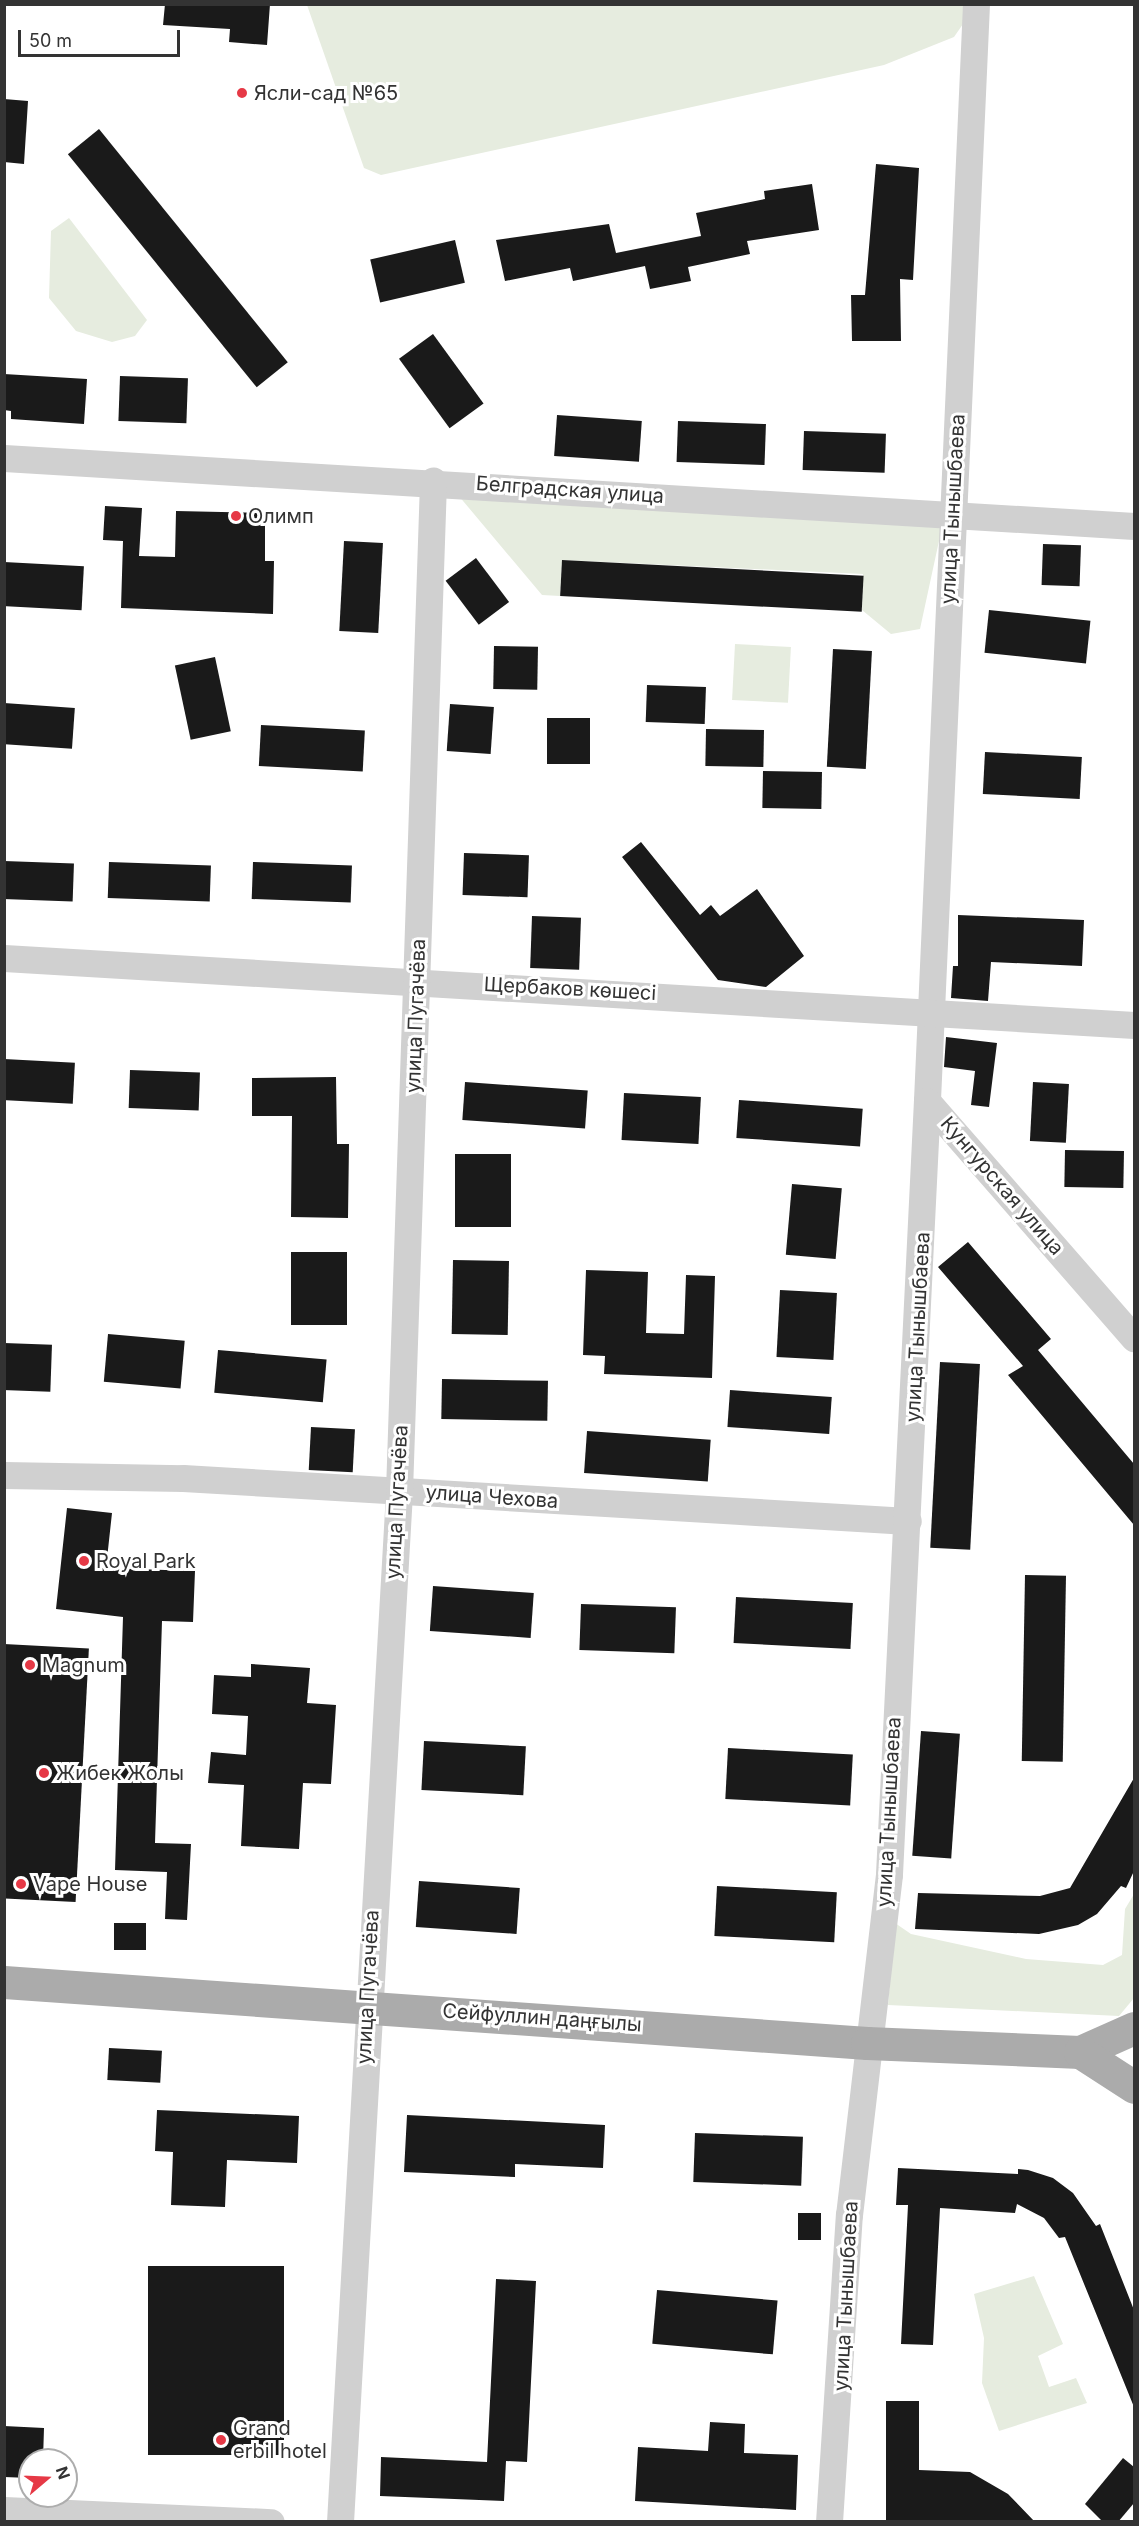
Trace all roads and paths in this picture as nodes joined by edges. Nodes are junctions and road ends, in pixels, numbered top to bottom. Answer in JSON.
{"nodes":[{"id":1,"x":976,"y":4,"type":"edge"},
{"id":2,"x":4,"y":458,"type":"edge"},
{"id":3,"x":433,"y":481,"type":"junction"},
{"id":4,"x":954,"y":516,"type":"junction"},
{"id":5,"x":1134,"y":526,"type":"edge"},
{"id":6,"x":4,"y":958,"type":"edge"},
{"id":7,"x":417,"y":980,"type":"junction"},
{"id":8,"x":933,"y":1013,"type":"junction"},
{"id":9,"x":1134,"y":1025,"type":"edge"},
{"id":10,"x":927,"y":1101,"type":"junction"},
{"id":11,"x":1134,"y":1338,"type":"edge"},
{"id":12,"x":4,"y":1474,"type":"edge"},
{"id":13,"x":399,"y":1491,"type":"junction"},
{"id":14,"x":908,"y":1521,"type":"junction"},
{"id":15,"x":4,"y":1982,"type":"edge"},
{"id":16,"x":367,"y":2007,"type":"junction"},
{"id":17,"x":1134,"y":2028,"type":"edge"},
{"id":18,"x":867,"y":2043,"type":"junction"},
{"id":19,"x":1080,"y":2052,"type":"junction"},
{"id":20,"x":1134,"y":2087,"type":"edge"},
{"id":21,"x":4,"y":2510,"type":"edge"},
{"id":22,"x":271,"y":2522,"type":"edge"},
{"id":23,"x":339,"y":2522,"type":"edge"},
{"id":24,"x":829,"y":2522,"type":"edge"}],
"edges":[{"from":1,"to":4,"type":"street","name":"улица Тынышбаева"},
{"from":2,"to":3,"type":"street","name":"Белградская улица"},
{"from":3,"to":4,"type":"street","name":"Белградская улица"},
{"from":3,"to":7,"type":"street","name":"улица Пугачёва"},
{"from":4,"to":5,"type":"street","name":"Белградская улица"},
{"from":4,"to":8,"type":"street","name":"улица Тынышбаева"},
{"from":6,"to":7,"type":"street","name":"Щербаков көшесі"},
{"from":7,"to":8,"type":"street","name":"Щербаков көшесі"},
{"from":7,"to":13,"type":"street","name":"улица Пугачёва"},
{"from":8,"to":9,"type":"street","name":"Щербаков көшесі"},
{"from":8,"to":10,"type":"street","name":"Кунгурская улица"},
{"from":10,"to":11,"type":"street","name":"Кунгурская улица"},
{"from":10,"to":14,"type":"street","name":"улица Тынышбаева"},
{"from":12,"to":13,"type":"street","name":"улица Чехова"},
{"from":13,"to":14,"type":"street","name":"улица Чехова"},
{"from":13,"to":16,"type":"street","name":"улица Пугачёва"},
{"from":14,"to":18,"type":"street","name":"улица Тынышбаева"},
{"from":15,"to":16,"type":"main road","name":"Сейфуллин даңғылы"},
{"from":16,"to":18,"type":"main road","name":"Сейфуллин даңғылы"},
{"from":16,"to":23,"type":"street","name":"улица Пугачёва"},
{"from":17,"to":19,"type":"main road","name":"Сейфуллин даңғылы"},
{"from":18,"to":19,"type":"main road","name":"Сейфуллин даңғылы"},
{"from":18,"to":24,"type":"street","name":"улица Тынышбаева"},
{"from":19,"to":20,"type":"main road"},
{"from":21,"to":22,"type":"street"}]}
